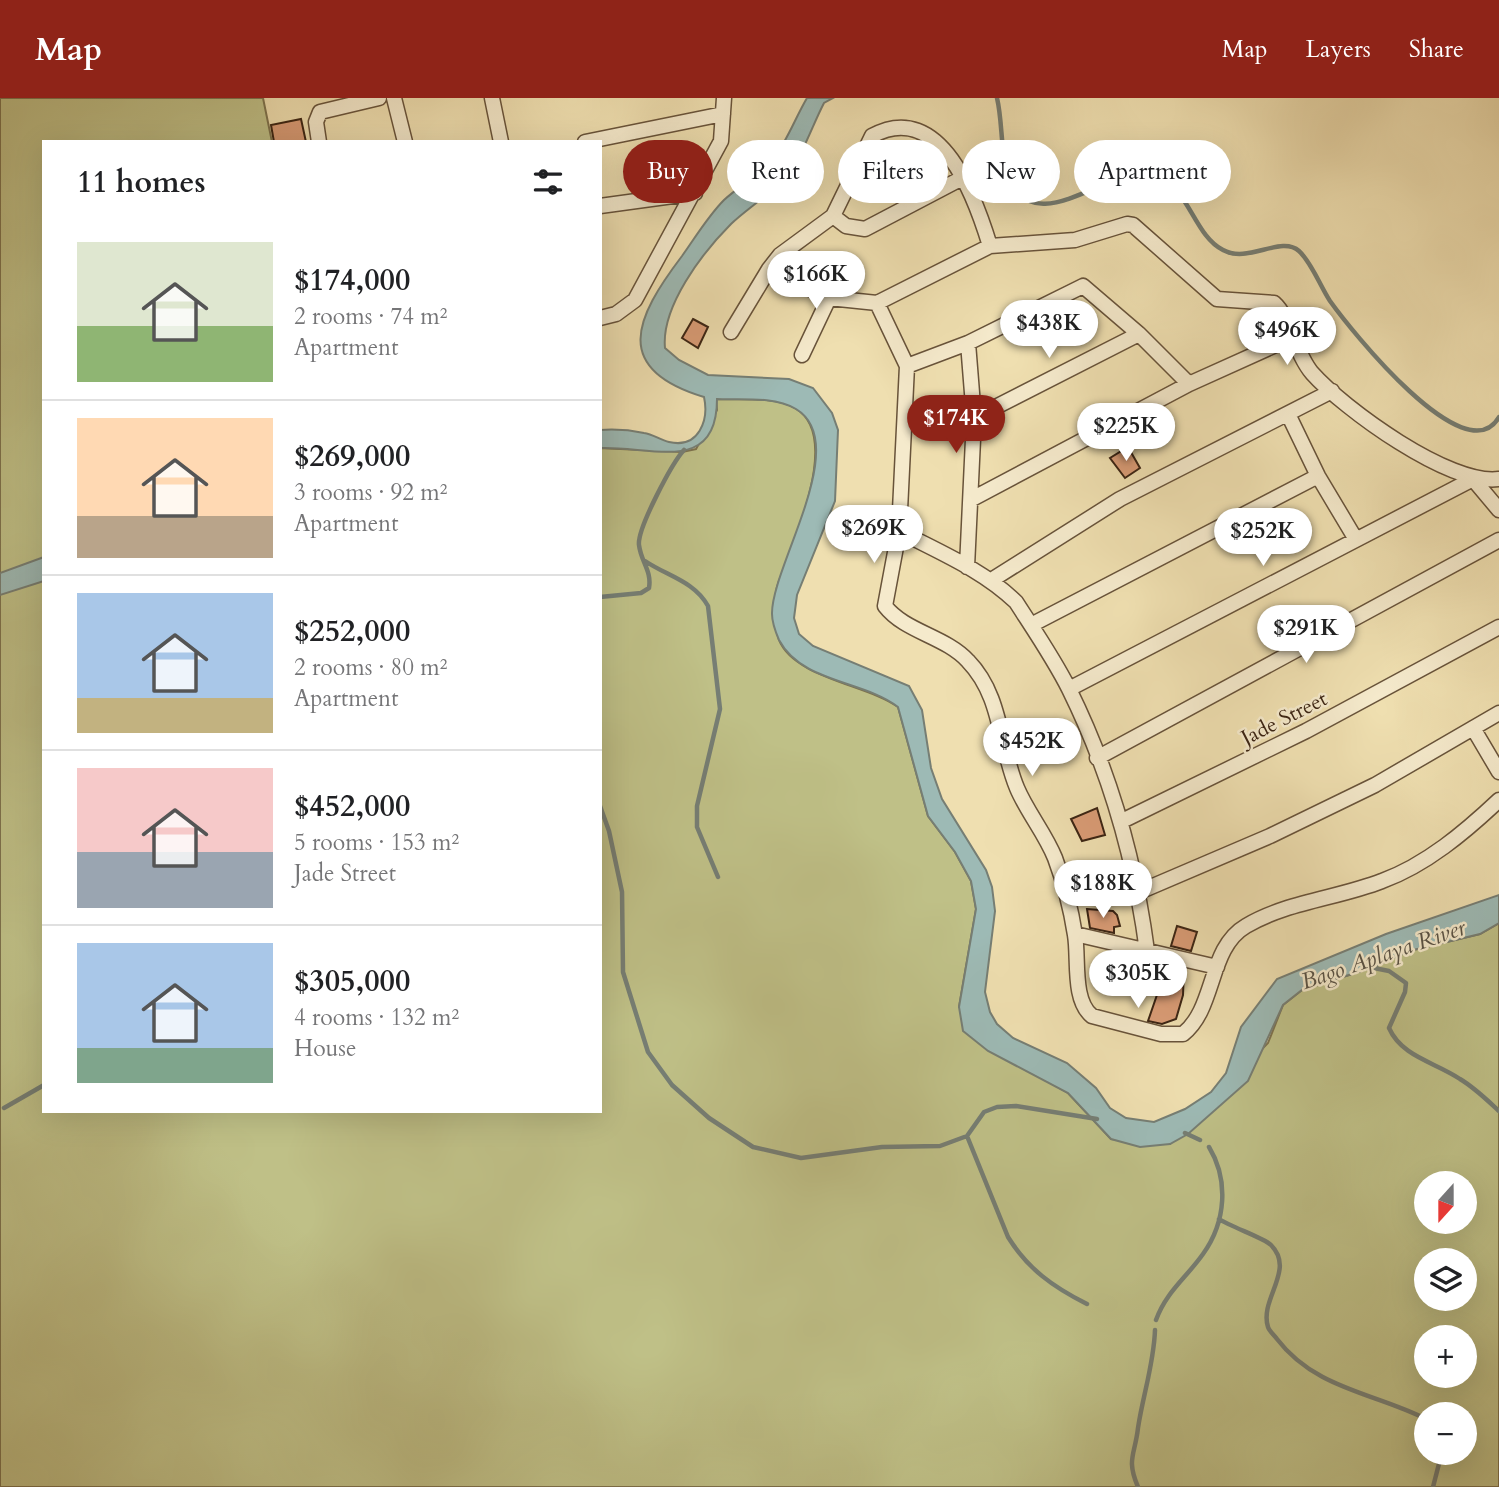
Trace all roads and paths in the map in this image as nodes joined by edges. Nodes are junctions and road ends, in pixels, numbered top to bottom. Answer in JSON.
{"nodes":[{"id":1,"x":379,"y":98,"type":"edge"},
{"id":2,"x":394,"y":98,"type":"edge"},
{"id":3,"x":492,"y":98,"type":"edge"},
{"id":4,"x":724,"y":98,"type":"edge"},
{"id":5,"x":899,"y":113,"type":"dead end"},
{"id":6,"x":723,"y":114,"type":"junction"},
{"id":7,"x":948,"y":133,"type":"dead end"},
{"id":8,"x":319,"y":140,"type":"edge"},
{"id":9,"x":404,"y":140,"type":"edge"},
{"id":10,"x":501,"y":140,"type":"edge"},
{"id":11,"x":595,"y":140,"type":"edge"},
{"id":12,"x":713,"y":157,"type":"edge"},
{"id":13,"x":962,"y":162,"type":"edge"},
{"id":14,"x":962,"y":178,"type":"edge"},
{"id":15,"x":623,"y":203,"type":"edge"},
{"id":16,"x":689,"y":203,"type":"edge"},
{"id":17,"x":977,"y":203,"type":"edge"},
{"id":18,"x":602,"y":206,"type":"edge"},
{"id":19,"x":833,"y":216,"type":"junction"},
{"id":20,"x":990,"y":246,"type":"junction"},
{"id":21,"x":769,"y":269,"type":"junction"},
{"id":22,"x":829,"y":298,"type":"junction"},
{"id":23,"x":877,"y":303,"type":"junction"},
{"id":24,"x":602,"y":317,"type":"edge"},
{"id":25,"x":731,"y":332,"type":"dead end"},
{"id":26,"x":1139,"y":334,"type":"junction"},
{"id":27,"x":1291,"y":338,"type":"junction"},
{"id":28,"x":968,"y":343,"type":"junction"},
{"id":29,"x":802,"y":355,"type":"dead end"},
{"id":30,"x":907,"y":366,"type":"junction"},
{"id":31,"x":1189,"y":384,"type":"junction"},
{"id":32,"x":1332,"y":391,"type":"junction"},
{"id":33,"x":1288,"y":414,"type":"junction"},
{"id":34,"x":974,"y":418,"type":"junction"},
{"id":35,"x":1318,"y":476,"type":"junction"},
{"id":36,"x":1473,"y":479,"type":"junction"},
{"id":37,"x":1499,"y":479,"type":"edge"},
{"id":38,"x":972,"y":499,"type":"junction"},
{"id":39,"x":1499,"y":510,"type":"edge"},
{"id":40,"x":899,"y":531,"type":"junction"},
{"id":41,"x":1355,"y":538,"type":"junction"},
{"id":42,"x":1499,"y":540,"type":"edge"},
{"id":43,"x":967,"y":567,"type":"junction"},
{"id":44,"x":990,"y":581,"type":"junction"},
{"id":45,"x":1031,"y":625,"type":"junction"},
{"id":46,"x":1499,"y":627,"type":"edge"},
{"id":47,"x":1069,"y":689,"type":"junction"},
{"id":48,"x":1499,"y":713,"type":"edge"},
{"id":49,"x":1473,"y":728,"type":"junction"},
{"id":50,"x":1097,"y":758,"type":"junction"},
{"id":51,"x":1499,"y":772,"type":"edge"},
{"id":52,"x":1499,"y":800,"type":"edge"},
{"id":53,"x":1122,"y":821,"type":"junction"},
{"id":54,"x":1139,"y":892,"type":"junction"},
{"id":55,"x":1075,"y":934,"type":"junction"},
{"id":56,"x":1147,"y":951,"type":"junction"},
{"id":57,"x":1217,"y":967,"type":"junction"}],
"edges":[{"from":1,"to":8,"type":"street"},
{"from":2,"to":9,"type":"street"},
{"from":3,"to":10,"type":"street"},
{"from":4,"to":6,"type":"street"},
{"from":5,"to":19,"type":"street"},
{"from":6,"to":11,"type":"street"},
{"from":6,"to":12,"type":"street"},
{"from":7,"to":13,"type":"street"},
{"from":14,"to":19,"type":"street"},
{"from":15,"to":18,"type":"street"},
{"from":16,"to":24,"type":"street"},
{"from":17,"to":20,"type":"street"},
{"from":19,"to":21,"type":"street"},
{"from":20,"to":23,"type":"street"},
{"from":20,"to":27,"type":"street"},
{"from":21,"to":22,"type":"street"},
{"from":21,"to":25,"type":"street"},
{"from":22,"to":23,"type":"street"},
{"from":22,"to":29,"type":"street"},
{"from":23,"to":30,"type":"street"},
{"from":26,"to":28,"type":"street"},
{"from":26,"to":31,"type":"street"},
{"from":26,"to":34,"type":"street"},
{"from":27,"to":31,"type":"street"},
{"from":27,"to":32,"type":"street"},
{"from":28,"to":30,"type":"street"},
{"from":28,"to":34,"type":"street"},
{"from":30,"to":40,"type":"street"},
{"from":31,"to":38,"type":"street"},
{"from":32,"to":33,"type":"street"},
{"from":32,"to":36,"type":"street"},
{"from":33,"to":35,"type":"street"},
{"from":33,"to":44,"type":"street"},
{"from":34,"to":38,"type":"street"},
{"from":35,"to":41,"type":"street"},
{"from":35,"to":45,"type":"street"},
{"from":36,"to":37,"type":"street"},
{"from":36,"to":39,"type":"street"},
{"from":36,"to":41,"type":"street"},
{"from":38,"to":43,"type":"street"},
{"from":40,"to":43,"type":"street"},
{"from":40,"to":55,"type":"street"},
{"from":41,"to":47,"type":"street"},
{"from":42,"to":50,"type":"street"},
{"from":43,"to":44,"type":"street"},
{"from":44,"to":45,"type":"street"},
{"from":45,"to":47,"type":"street"},
{"from":46,"to":53,"type":"street","name":"Jade Street"},
{"from":47,"to":50,"type":"street"},
{"from":48,"to":49,"type":"street"},
{"from":49,"to":51,"type":"street"},
{"from":49,"to":54,"type":"street"},
{"from":50,"to":53,"type":"street"},
{"from":52,"to":57,"type":"street"},
{"from":53,"to":54,"type":"street"},
{"from":54,"to":56,"type":"street"},
{"from":55,"to":56,"type":"street"},
{"from":55,"to":57,"type":"street"},
{"from":56,"to":57,"type":"street"}]}
